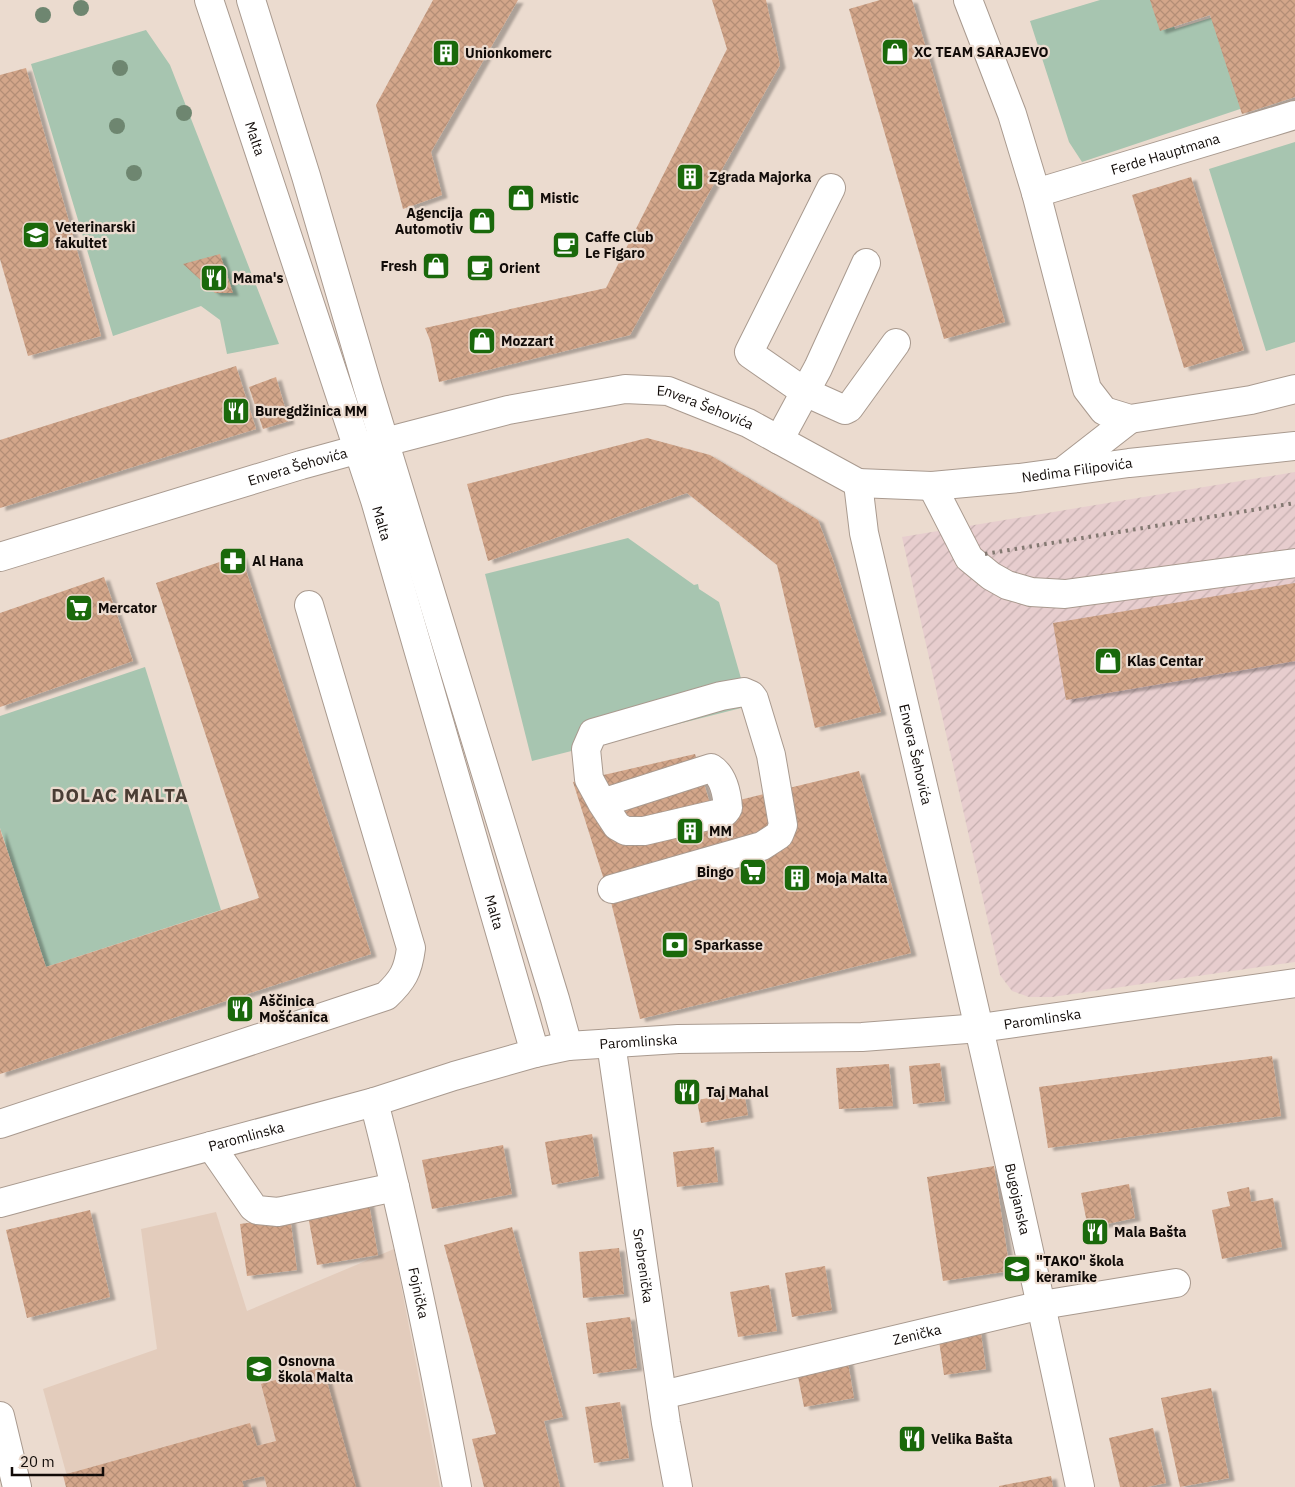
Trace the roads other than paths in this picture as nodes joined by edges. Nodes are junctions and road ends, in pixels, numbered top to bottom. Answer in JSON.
{"nodes":[{"id":1,"x":209,"y":0,"type":"edge"},
{"id":2,"x":251,"y":0,"type":"edge"},
{"id":3,"x":968,"y":0,"type":"edge"},
{"id":4,"x":1295,"y":115,"type":"edge"},
{"id":5,"x":832,"y":188,"type":"dead end"},
{"id":6,"x":1036,"y":193,"type":"junction"},
{"id":7,"x":866,"y":263,"type":"dead end"},
{"id":8,"x":896,"y":343,"type":"dead end"},
{"id":9,"x":1295,"y":389,"type":"edge"},
{"id":10,"x":805,"y":392,"type":"junction"},
{"id":11,"x":1130,"y":419,"type":"junction"},
{"id":12,"x":779,"y":440,"type":"junction"},
{"id":13,"x":372,"y":446,"type":"junction"},
{"id":14,"x":1295,"y":446,"type":"edge"},
{"id":15,"x":1062,"y":472,"type":"junction"},
{"id":16,"x":858,"y":482,"type":"junction"},
{"id":17,"x":932,"y":486,"type":"junction"},
{"id":18,"x":0,"y":557,"type":"edge"},
{"id":19,"x":1295,"y":563,"type":"edge"},
{"id":20,"x":309,"y":605,"type":"dead end"},
{"id":21,"x":602,"y":803,"type":"dead end"},
{"id":22,"x":612,"y":889,"type":"dead end"},
{"id":23,"x":1294,"y":988,"type":"edge"},
{"id":24,"x":980,"y":1028,"type":"junction"},
{"id":25,"x":611,"y":1043,"type":"junction"},
{"id":26,"x":568,"y":1046,"type":"junction"},
{"id":27,"x":535,"y":1052,"type":"junction"},
{"id":28,"x":374,"y":1102,"type":"junction"},
{"id":29,"x":0,"y":1124,"type":"edge"},
{"id":30,"x":211,"y":1146,"type":"junction"},
{"id":31,"x":395,"y":1187,"type":"junction"},
{"id":32,"x":0,"y":1204,"type":"edge"},
{"id":33,"x":1176,"y":1283,"type":"dead end"},
{"id":34,"x":1042,"y":1305,"type":"junction"},
{"id":35,"x":662,"y":1394,"type":"junction"},
{"id":36,"x":0,"y":1416,"type":"edge"},
{"id":37,"x":17,"y":1487,"type":"edge"},
{"id":38,"x":457,"y":1487,"type":"edge"},
{"id":39,"x":678,"y":1487,"type":"edge"},
{"id":40,"x":1080,"y":1487,"type":"edge"}],
"edges":[{"from":1,"to":13,"type":"street","name":"Malta"},
{"from":2,"to":13,"type":"street","name":"Malta"},
{"from":3,"to":6,"type":"street"},
{"from":4,"to":6,"type":"street","name":"Ferde Hauptmana"},
{"from":5,"to":10,"type":"street"},
{"from":6,"to":11,"type":"street"},
{"from":7,"to":10,"type":"street"},
{"from":8,"to":10,"type":"street"},
{"from":9,"to":11,"type":"street"},
{"from":10,"to":12,"type":"street"},
{"from":11,"to":15,"type":"street"},
{"from":12,"to":13,"type":"street","name":"Envera Šehovića"},
{"from":12,"to":16,"type":"street","name":"Envera Šehovića"},
{"from":13,"to":18,"type":"street","name":"Envera Šehovića"},
{"from":13,"to":26,"type":"street","name":"Malta"},
{"from":13,"to":27,"type":"street","name":"Malta"},
{"from":14,"to":15,"type":"street","name":"Nedima Filipovića"},
{"from":15,"to":17,"type":"street","name":"Nedima Filipovića"},
{"from":16,"to":17,"type":"street","name":"Nedima Filipovića"},
{"from":16,"to":24,"type":"street","name":"Envera Šehovića"},
{"from":17,"to":19,"type":"street"},
{"from":20,"to":29,"type":"street"},
{"from":21,"to":22,"type":"street"},
{"from":23,"to":24,"type":"street","name":"Paromlinska"},
{"from":24,"to":25,"type":"street","name":"Paromlinska"},
{"from":24,"to":34,"type":"street","name":"Bugojanska"},
{"from":25,"to":26,"type":"street","name":"Paromlinska"},
{"from":25,"to":35,"type":"street","name":"Srebrenička"},
{"from":26,"to":27,"type":"street","name":"Paromlinska"},
{"from":27,"to":28,"type":"street","name":"Paromlinska"},
{"from":28,"to":30,"type":"street","name":"Paromlinska"},
{"from":28,"to":31,"type":"street","name":"Fojnička"},
{"from":30,"to":31,"type":"street"},
{"from":30,"to":32,"type":"street","name":"Paromlinska"},
{"from":31,"to":38,"type":"street","name":"Fojnička"},
{"from":33,"to":34,"type":"street","name":"Zenička"},
{"from":34,"to":35,"type":"street","name":"Zenička"},
{"from":34,"to":40,"type":"street","name":"Bugojanska"},
{"from":35,"to":39,"type":"street","name":"Srebrenička"},
{"from":36,"to":37,"type":"street"}]}
